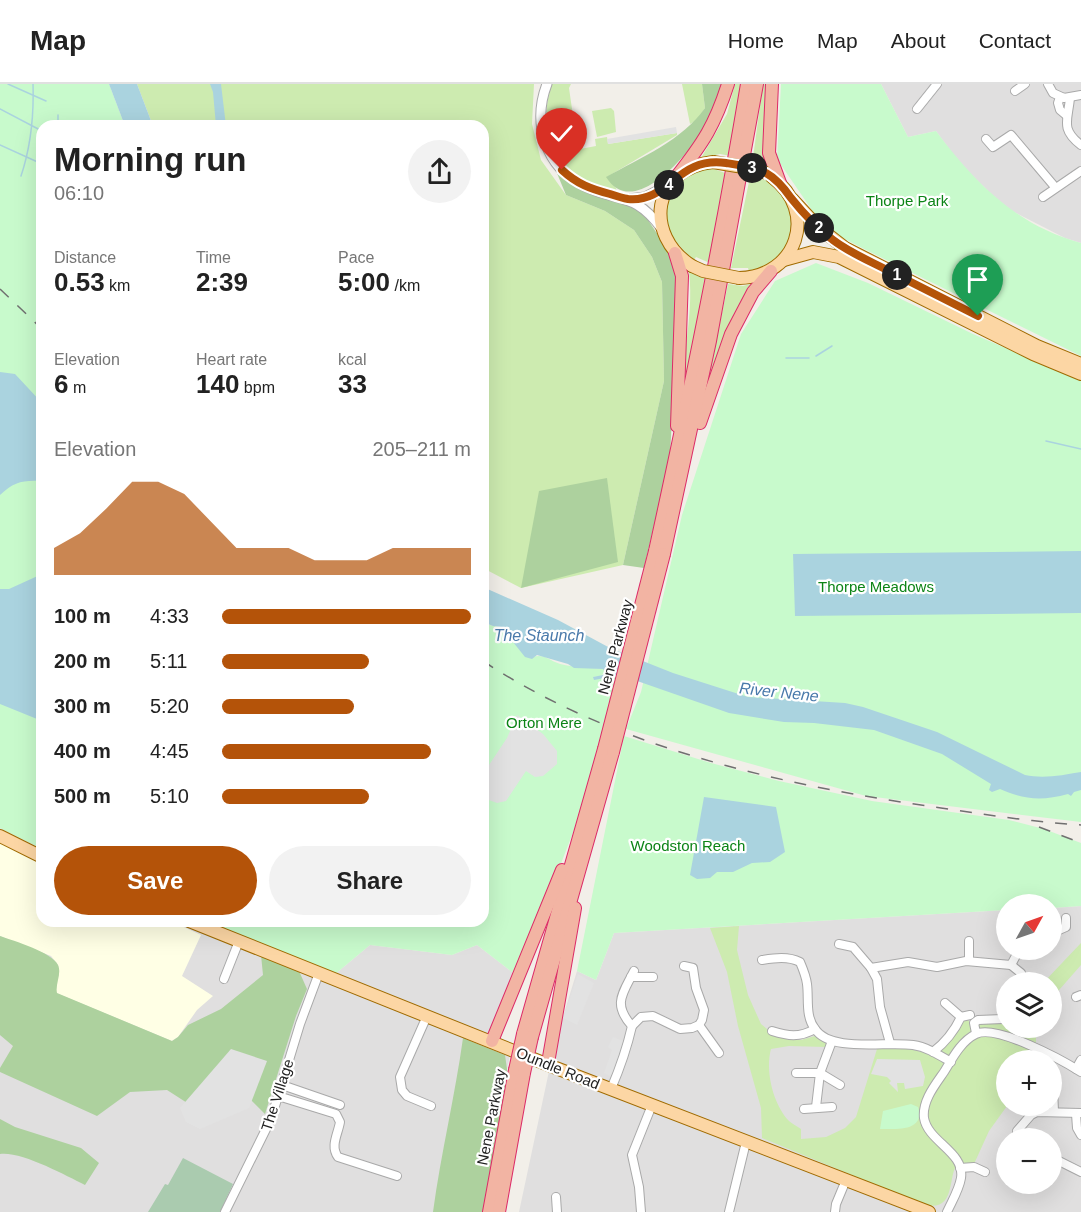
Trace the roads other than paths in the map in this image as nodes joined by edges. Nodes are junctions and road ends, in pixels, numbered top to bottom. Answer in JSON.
{"nodes":[{"id":1,"x":546,"y":84,"type":"edge"},
{"id":2,"x":728,"y":84,"type":"edge"},
{"id":3,"x":747,"y":84,"type":"edge"},
{"id":4,"x":757,"y":84,"type":"edge"},
{"id":5,"x":772,"y":84,"type":"edge"},
{"id":6,"x":937,"y":84,"type":"edge"},
{"id":7,"x":1024,"y":84,"type":"edge"},
{"id":8,"x":1048,"y":84,"type":"edge"},
{"id":9,"x":1015,"y":92,"type":"dead end"},
{"id":10,"x":1081,"y":94,"type":"edge"},
{"id":11,"x":1060,"y":97,"type":"junction"},
{"id":12,"x":1070,"y":98,"type":"junction"},
{"id":13,"x":917,"y":109,"type":"dead end"},
{"id":14,"x":1066,"y":115,"type":"junction"},
{"id":15,"x":986,"y":139,"type":"dead end"},
{"id":16,"x":1081,"y":146,"type":"edge"},
{"id":17,"x":1081,"y":171,"type":"edge"},
{"id":18,"x":673,"y":180,"type":"junction"},
{"id":19,"x":780,"y":183,"type":"junction"},
{"id":20,"x":1054,"y":187,"type":"junction"},
{"id":21,"x":1043,"y":196,"type":"dead end"},
{"id":22,"x":626,"y":199,"type":"junction"},
{"id":23,"x":792,"y":199,"type":"junction"},
{"id":24,"x":662,"y":229,"type":"junction"},
{"id":25,"x":675,"y":253,"type":"junction"},
{"id":26,"x":784,"y":260,"type":"junction"},
{"id":27,"x":771,"y":271,"type":"junction"},
{"id":28,"x":1081,"y":364,"type":"edge"},
{"id":29,"x":1081,"y":375,"type":"edge"},
{"id":30,"x":680,"y":463,"type":"junction"},
{"id":31,"x":585,"y":831,"type":"junction"},
{"id":32,"x":0,"y":836,"type":"edge"},
{"id":33,"x":36,"y":854,"type":"edge"},
{"id":34,"x":1065,"y":918,"type":"dead end"},
{"id":35,"x":204,"y":927,"type":"edge"},
{"id":36,"x":1062,"y":929,"type":"edge"},
{"id":37,"x":239,"y":941,"type":"junction"},
{"id":38,"x":969,"y":941,"type":"dead end"},
{"id":39,"x":839,"y":944,"type":"dead end"},
{"id":40,"x":762,"y":960,"type":"dead end"},
{"id":41,"x":1013,"y":960,"type":"edge"},
{"id":42,"x":969,"y":962,"type":"junction"},
{"id":43,"x":1011,"y":965,"type":"junction"},
{"id":44,"x":684,"y":966,"type":"dead end"},
{"id":45,"x":871,"y":968,"type":"junction"},
{"id":46,"x":1020,"y":972,"type":"edge"},
{"id":47,"x":319,"y":973,"type":"junction"},
{"id":48,"x":653,"y":977,"type":"dead end"},
{"id":49,"x":224,"y":979,"type":"dead end"},
{"id":50,"x":945,"y":1003,"type":"dead end"},
{"id":51,"x":427,"y":1016,"type":"junction"},
{"id":52,"x":996,"y":1019,"type":"edge"},
{"id":53,"x":699,"y":1025,"type":"junction"},
{"id":54,"x":632,"y":1026,"type":"junction"},
{"id":55,"x":815,"y":1029,"type":"junction"},
{"id":56,"x":772,"y":1031,"type":"dead end"},
{"id":57,"x":976,"y":1034,"type":"junction"},
{"id":58,"x":492,"y":1041,"type":"junction"},
{"id":59,"x":832,"y":1041,"type":"junction"},
{"id":60,"x":890,"y":1043,"type":"junction"},
{"id":61,"x":933,"y":1052,"type":"junction"},
{"id":62,"x":719,"y":1053,"type":"dead end"},
{"id":63,"x":1081,"y":1060,"type":"edge"},
{"id":64,"x":951,"y":1062,"type":"junction"},
{"id":65,"x":548,"y":1063,"type":"junction"},
{"id":66,"x":519,"y":1071,"type":"junction"},
{"id":67,"x":1079,"y":1071,"type":"edge"},
{"id":68,"x":796,"y":1073,"type":"dead end"},
{"id":69,"x":820,"y":1073,"type":"junction"},
{"id":70,"x":282,"y":1085,"type":"junction"},
{"id":71,"x":840,"y":1085,"type":"dead end"},
{"id":72,"x":611,"y":1089,"type":"junction"},
{"id":73,"x":278,"y":1096,"type":"junction"},
{"id":74,"x":339,"y":1105,"type":"dead end"},
{"id":75,"x":652,"y":1105,"type":"junction"},
{"id":76,"x":431,"y":1106,"type":"dead end"},
{"id":77,"x":816,"y":1107,"type":"junction"},
{"id":78,"x":832,"y":1107,"type":"dead end"},
{"id":79,"x":804,"y":1109,"type":"dead end"},
{"id":80,"x":1062,"y":1112,"type":"edge"},
{"id":81,"x":1079,"y":1113,"type":"edge"},
{"id":82,"x":1030,"y":1116,"type":"edge"},
{"id":83,"x":1020,"y":1128,"type":"edge"},
{"id":84,"x":1081,"y":1135,"type":"edge"},
{"id":85,"x":746,"y":1142,"type":"junction"},
{"id":86,"x":1062,"y":1162,"type":"edge"},
{"id":87,"x":960,"y":1168,"type":"junction"},
{"id":88,"x":985,"y":1172,"type":"dead end"},
{"id":89,"x":1081,"y":1172,"type":"edge"},
{"id":90,"x":397,"y":1176,"type":"dead end"},
{"id":91,"x":846,"y":1180,"type":"junction"},
{"id":92,"x":556,"y":1197,"type":"dead end"},
{"id":93,"x":225,"y":1212,"type":"edge"},
{"id":94,"x":489,"y":1212,"type":"edge"},
{"id":95,"x":499,"y":1212,"type":"edge"},
{"id":96,"x":557,"y":1212,"type":"edge"},
{"id":97,"x":641,"y":1212,"type":"edge"},
{"id":98,"x":729,"y":1212,"type":"edge"},
{"id":99,"x":835,"y":1212,"type":"edge"},
{"id":100,"x":929,"y":1212,"type":"edge"},
{"id":101,"x":947,"y":1212,"type":"edge"}],
"edges":[{"from":1,"to":22,"type":"street"},
{"from":2,"to":18,"type":"highway"},
{"from":3,"to":30,"type":"highway","name":"Nene Parkway"},
{"from":4,"to":30,"type":"highway","name":"Nene Parkway"},
{"from":5,"to":19,"type":"highway"},
{"from":6,"to":13,"type":"street"},
{"from":7,"to":9,"type":"street"},
{"from":8,"to":11,"type":"street"},
{"from":10,"to":12,"type":"street"},
{"from":11,"to":12,"type":"street"},
{"from":11,"to":14,"type":"street"},
{"from":12,"to":14,"type":"street"},
{"from":14,"to":16,"type":"street"},
{"from":15,"to":20,"type":"street"},
{"from":17,"to":20,"type":"street"},
{"from":18,"to":19,"type":"main road","bridge":true},
{"from":18,"to":22,"type":"street"},
{"from":18,"to":24,"type":"main road"},
{"from":19,"to":23,"type":"main road"},
{"from":20,"to":21,"type":"street"},
{"from":22,"to":24,"type":"street"},
{"from":23,"to":26,"type":"main road"},
{"from":23,"to":28,"type":"main road"},
{"from":24,"to":25,"type":"main road"},
{"from":25,"to":27,"type":"main road","bridge":true},
{"from":25,"to":30,"type":"highway"},
{"from":26,"to":27,"type":"main road"},
{"from":26,"to":29,"type":"main road"},
{"from":27,"to":30,"type":"highway"},
{"from":30,"to":31,"type":"highway","name":"Nene Parkway","bridge":true},
{"from":31,"to":58,"type":"highway"},
{"from":31,"to":65,"type":"highway"},
{"from":31,"to":66,"type":"highway","name":"Nene Parkway","bridge":true},
{"from":32,"to":33,"type":"main road"},
{"from":34,"to":36,"type":"street"},
{"from":35,"to":37,"type":"main road","name":"Oundle Road"},
{"from":37,"to":47,"type":"main road","name":"Oundle Road"},
{"from":37,"to":49,"type":"street"},
{"from":38,"to":42,"type":"street"},
{"from":39,"to":45,"type":"street"},
{"from":40,"to":55,"type":"street"},
{"from":41,"to":43,"type":"street"},
{"from":42,"to":43,"type":"street"},
{"from":42,"to":45,"type":"street"},
{"from":43,"to":46,"type":"street"},
{"from":44,"to":53,"type":"street"},
{"from":45,"to":60,"type":"street"},
{"from":47,"to":51,"type":"main road","name":"Oundle Road"},
{"from":47,"to":70,"type":"street","name":"The Village"},
{"from":48,"to":54,"type":"street"},
{"from":50,"to":61,"type":"street"},
{"from":51,"to":58,"type":"main road","name":"Oundle Road"},
{"from":51,"to":76,"type":"street"},
{"from":52,"to":57,"type":"street"},
{"from":53,"to":54,"type":"street"},
{"from":53,"to":62,"type":"street"},
{"from":54,"to":72,"type":"street"},
{"from":55,"to":56,"type":"street"},
{"from":55,"to":59,"type":"street"},
{"from":57,"to":64,"type":"street"},
{"from":57,"to":67,"type":"street"},
{"from":58,"to":65,"type":"main road","name":"Oundle Road"},
{"from":59,"to":60,"type":"street"},
{"from":59,"to":69,"type":"street"},
{"from":60,"to":61,"type":"street"},
{"from":61,"to":64,"type":"street"},
{"from":63,"to":67,"type":"street"},
{"from":64,"to":87,"type":"street"},
{"from":65,"to":72,"type":"main road","name":"Oundle Road"},
{"from":66,"to":94,"type":"highway","name":"Nene Parkway"},
{"from":66,"to":95,"type":"highway","name":"Nene Parkway"},
{"from":68,"to":69,"type":"street"},
{"from":69,"to":71,"type":"street"},
{"from":69,"to":77,"type":"street"},
{"from":70,"to":73,"type":"street","name":"The Village"},
{"from":70,"to":74,"type":"street"},
{"from":72,"to":75,"type":"main road","name":"Oundle Road"},
{"from":73,"to":90,"type":"street"},
{"from":73,"to":93,"type":"street","name":"The Village"},
{"from":75,"to":85,"type":"main road","name":"Oundle Road"},
{"from":75,"to":97,"type":"street"},
{"from":77,"to":78,"type":"street"},
{"from":77,"to":79,"type":"street"},
{"from":80,"to":81,"type":"street"},
{"from":81,"to":84,"type":"street"},
{"from":82,"to":83,"type":"street"},
{"from":85,"to":91,"type":"main road","name":"Oundle Road"},
{"from":85,"to":98,"type":"street"},
{"from":86,"to":89,"type":"street"},
{"from":87,"to":88,"type":"street"},
{"from":87,"to":101,"type":"street"},
{"from":91,"to":99,"type":"street"},
{"from":91,"to":100,"type":"main road","name":"Oundle Road"},
{"from":92,"to":96,"type":"street"}]}
